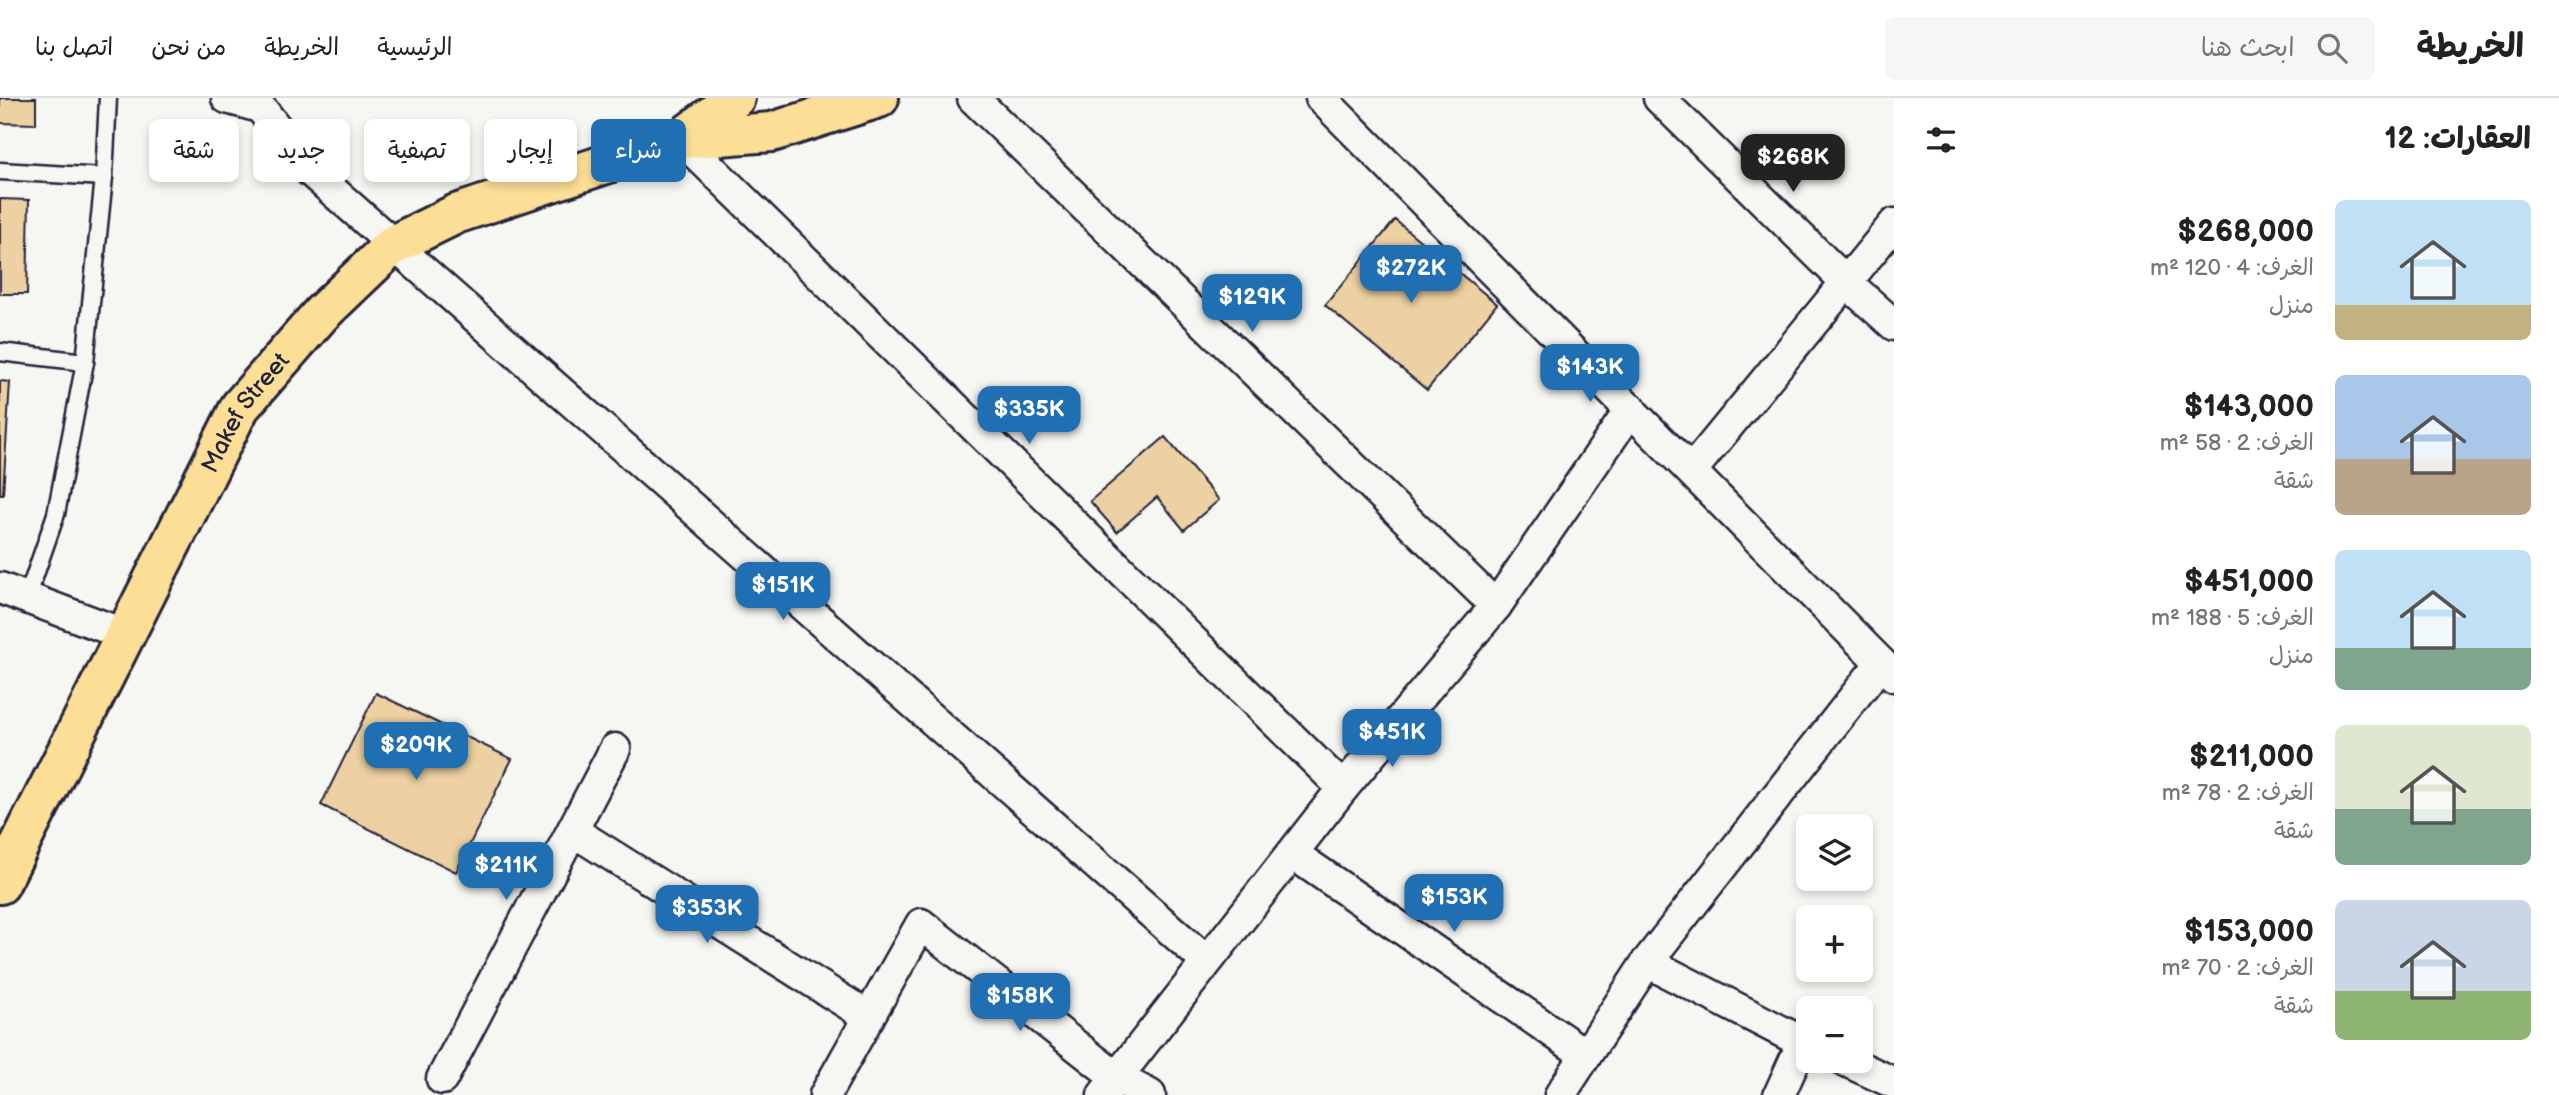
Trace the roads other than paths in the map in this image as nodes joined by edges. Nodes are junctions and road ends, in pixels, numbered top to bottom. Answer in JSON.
{"nodes":[{"id":1,"x":108,"y":98,"type":"edge"},
{"id":2,"x":227,"y":98,"type":"edge"},
{"id":3,"x":735,"y":98,"type":"edge"},
{"id":4,"x":879,"y":98,"type":"edge"},
{"id":5,"x":973,"y":98,"type":"edge"},
{"id":6,"x":1321,"y":98,"type":"edge"},
{"id":7,"x":1659,"y":98,"type":"edge"},
{"id":8,"x":267,"y":103,"type":"edge"},
{"id":9,"x":686,"y":135,"type":"edge"},
{"id":10,"x":686,"y":139,"type":"edge"},
{"id":11,"x":686,"y":144,"type":"edge"},
{"id":12,"x":591,"y":169,"type":"edge"},
{"id":13,"x":0,"y":171,"type":"edge"},
{"id":14,"x":104,"y":177,"type":"junction"},
{"id":15,"x":1894,"y":224,"type":"edge"},
{"id":16,"x":393,"y":245,"type":"junction"},
{"id":17,"x":1846,"y":282,"type":"junction"},
{"id":18,"x":1894,"y":325,"type":"edge"},
{"id":19,"x":0,"y":352,"type":"edge"},
{"id":20,"x":85,"y":362,"type":"junction"},
{"id":21,"x":1631,"y":409,"type":"junction"},
{"id":22,"x":1692,"y":470,"type":"junction"},
{"id":23,"x":13,"y":593,"type":"edge"},
{"id":24,"x":1496,"y":606,"type":"junction"},
{"id":25,"x":126,"y":635,"type":"junction"},
{"id":26,"x":1888,"y":669,"type":"edge"},
{"id":27,"x":615,"y":749,"type":"dead end"},
{"id":28,"x":1343,"y":788,"type":"junction"},
{"id":29,"x":573,"y":831,"type":"junction"},
{"id":30,"x":1293,"y":854,"type":"junction"},
{"id":31,"x":0,"y":884,"type":"edge"},
{"id":32,"x":1206,"y":961,"type":"junction"},
{"id":33,"x":1647,"y":962,"type":"junction"},
{"id":34,"x":869,"y":1017,"type":"junction"},
{"id":35,"x":1796,"y":1039,"type":"edge"},
{"id":36,"x":1586,"y":1055,"type":"junction"},
{"id":37,"x":1796,"y":1062,"type":"edge"},
{"id":38,"x":1872,"y":1073,"type":"edge"},
{"id":39,"x":442,"y":1079,"type":"dead end"},
{"id":40,"x":1894,"y":1083,"type":"edge"},
{"id":41,"x":1110,"y":1086,"type":"edge"},
{"id":42,"x":825,"y":1095,"type":"edge"},
{"id":43,"x":1150,"y":1095,"type":"edge"},
{"id":44,"x":1560,"y":1095,"type":"edge"},
{"id":45,"x":1779,"y":1095,"type":"edge"}],
"edges":[{"from":1,"to":14,"type":"lane"},
{"from":2,"to":8,"type":"street"},
{"from":3,"to":9,"type":"main road"},
{"from":4,"to":10,"type":"main road"},
{"from":5,"to":24,"type":"street"},
{"from":6,"to":21,"type":"street"},
{"from":7,"to":17,"type":"street"},
{"from":8,"to":16,"type":"street"},
{"from":11,"to":28,"type":"street"},
{"from":12,"to":16,"type":"main road","name":"Makef Street"},
{"from":13,"to":14,"type":"lane"},
{"from":14,"to":20,"type":"lane"},
{"from":15,"to":17,"type":"street"},
{"from":16,"to":25,"type":"main road","name":"Makef Street"},
{"from":16,"to":32,"type":"street"},
{"from":17,"to":18,"type":"street"},
{"from":17,"to":22,"type":"street"},
{"from":19,"to":20,"type":"lane"},
{"from":20,"to":23,"type":"lane"},
{"from":21,"to":22,"type":"street"},
{"from":21,"to":24,"type":"street"},
{"from":22,"to":26,"type":"street"},
{"from":23,"to":25,"type":"street"},
{"from":24,"to":28,"type":"street"},
{"from":25,"to":31,"type":"main road","name":"Makef Street"},
{"from":26,"to":33,"type":"street"},
{"from":27,"to":29,"type":"street"},
{"from":28,"to":30,"type":"street"},
{"from":29,"to":34,"type":"street"},
{"from":29,"to":39,"type":"street"},
{"from":30,"to":32,"type":"street"},
{"from":30,"to":36,"type":"street"},
{"from":32,"to":41,"type":"street"},
{"from":33,"to":35,"type":"street"},
{"from":33,"to":36,"type":"street"},
{"from":34,"to":41,"type":"street"},
{"from":34,"to":42,"type":"street"},
{"from":36,"to":44,"type":"street"},
{"from":37,"to":45,"type":"street"},
{"from":38,"to":40,"type":"street"},
{"from":41,"to":43,"type":"street"}]}
